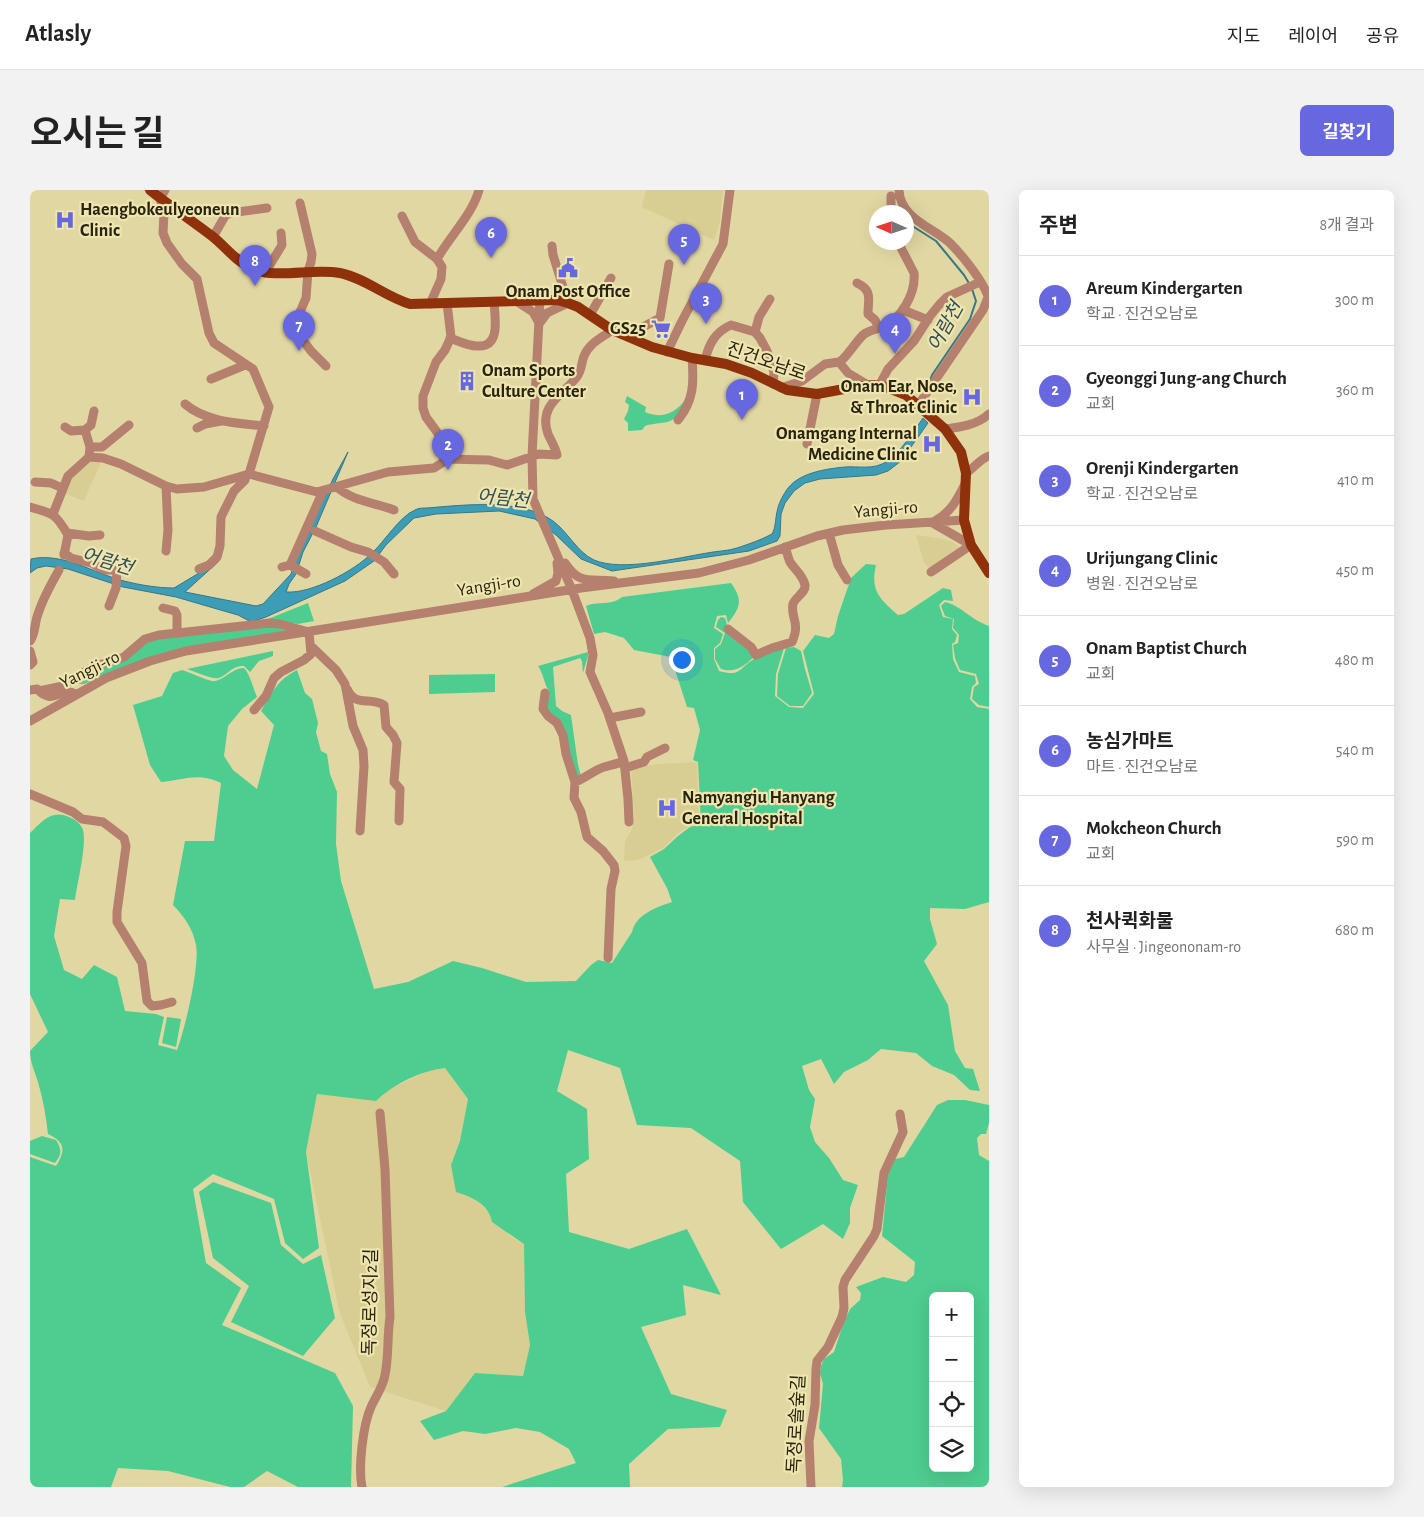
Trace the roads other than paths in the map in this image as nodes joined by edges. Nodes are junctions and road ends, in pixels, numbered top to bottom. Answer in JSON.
{"nodes":[{"id":1,"x":150,"y":190,"type":"edge"},
{"id":2,"x":479,"y":190,"type":"edge"},
{"id":3,"x":730,"y":190,"type":"edge"},
{"id":4,"x":899,"y":190,"type":"edge"},
{"id":5,"x":162,"y":194,"type":"edge"},
{"id":6,"x":891,"y":196,"type":"dead end"},
{"id":7,"x":300,"y":203,"type":"dead end"},
{"id":8,"x":890,"y":205,"type":"edge"},
{"id":9,"x":267,"y":208,"type":"dead end"},
{"id":10,"x":402,"y":216,"type":"dead end"},
{"id":11,"x":281,"y":233,"type":"dead end"},
{"id":12,"x":213,"y":237,"type":"junction"},
{"id":13,"x":552,"y":246,"type":"dead end"},
{"id":14,"x":902,"y":250,"type":"edge"},
{"id":15,"x":437,"y":258,"type":"junction"},
{"id":16,"x":669,"y":264,"type":"dead end"},
{"id":17,"x":308,"y":271,"type":"junction"},
{"id":18,"x":265,"y":273,"type":"junction"},
{"id":19,"x":611,"y":278,"type":"dead end"},
{"id":20,"x":857,"y":283,"type":"dead end"},
{"id":21,"x":977,"y":283,"type":"junction"},
{"id":22,"x":989,"y":296,"type":"edge"},
{"id":23,"x":770,"y":299,"type":"dead end"},
{"id":24,"x":540,"y":300,"type":"junction"},
{"id":25,"x":516,"y":301,"type":"junction"},
{"id":26,"x":494,"y":302,"type":"junction"},
{"id":27,"x":568,"y":302,"type":"junction"},
{"id":28,"x":447,"y":303,"type":"junction"},
{"id":29,"x":430,"y":304,"type":"junction"},
{"id":30,"x":903,"y":310,"type":"junction"},
{"id":31,"x":590,"y":315,"type":"junction"},
{"id":32,"x":928,"y":320,"type":"junction"},
{"id":33,"x":539,"y":324,"type":"junction"},
{"id":34,"x":880,"y":328,"type":"junction"},
{"id":35,"x":617,"y":332,"type":"junction"},
{"id":36,"x":755,"y":332,"type":"junction"},
{"id":37,"x":450,"y":338,"type":"junction"},
{"id":38,"x":667,"y":352,"type":"junction"},
{"id":39,"x":692,"y":358,"type":"junction"},
{"id":40,"x":705,"y":360,"type":"junction"},
{"id":41,"x":839,"y":362,"type":"junction"},
{"id":42,"x":245,"y":365,"type":"junction"},
{"id":43,"x":326,"y":366,"type":"dead end"},
{"id":44,"x":211,"y":380,"type":"dead end"},
{"id":45,"x":868,"y":385,"type":"junction"},
{"id":46,"x":777,"y":386,"type":"junction"},
{"id":47,"x":879,"y":386,"type":"junction"},
{"id":48,"x":816,"y":394,"type":"junction"},
{"id":49,"x":184,"y":404,"type":"dead end"},
{"id":50,"x":919,"y":404,"type":"junction"},
{"id":51,"x":94,"y":411,"type":"dead end"},
{"id":52,"x":989,"y":414,"type":"edge"},
{"id":53,"x":678,"y":420,"type":"dead end"},
{"id":54,"x":224,"y":421,"type":"junction"},
{"id":55,"x":129,"y":425,"type":"dead end"},
{"id":56,"x":264,"y":426,"type":"junction"},
{"id":57,"x":65,"y":427,"type":"dead end"},
{"id":58,"x":197,"y":428,"type":"dead end"},
{"id":59,"x":945,"y":428,"type":"junction"},
{"id":60,"x":85,"y":430,"type":"junction"},
{"id":61,"x":807,"y":444,"type":"dead end"},
{"id":62,"x":90,"y":447,"type":"junction"},
{"id":63,"x":532,"y":456,"type":"junction"},
{"id":64,"x":989,"y":456,"type":"edge"},
{"id":65,"x":89,"y":457,"type":"junction"},
{"id":66,"x":444,"y":459,"type":"junction"},
{"id":67,"x":248,"y":475,"type":"junction"},
{"id":68,"x":966,"y":477,"type":"junction"},
{"id":69,"x":35,"y":482,"type":"dead end"},
{"id":70,"x":166,"y":486,"type":"junction"},
{"id":71,"x":336,"y":487,"type":"junction"},
{"id":72,"x":62,"y":488,"type":"junction"},
{"id":73,"x":323,"y":491,"type":"junction"},
{"id":74,"x":30,"y":507,"type":"edge"},
{"id":75,"x":394,"y":510,"type":"dead end"},
{"id":76,"x":53,"y":514,"type":"junction"},
{"id":77,"x":964,"y":520,"type":"junction"},
{"id":78,"x":931,"y":522,"type":"junction"},
{"id":79,"x":315,"y":531,"type":"dead end"},
{"id":80,"x":67,"y":533,"type":"junction"},
{"id":81,"x":829,"y":533,"type":"junction"},
{"id":82,"x":100,"y":535,"type":"dead end"},
{"id":83,"x":552,"y":544,"type":"junction"},
{"id":84,"x":971,"y":545,"type":"junction"},
{"id":85,"x":785,"y":547,"type":"junction"},
{"id":86,"x":166,"y":551,"type":"dead end"},
{"id":87,"x":59,"y":570,"type":"dead end"},
{"id":88,"x":199,"y":570,"type":"dead end"},
{"id":89,"x":931,"y":572,"type":"dead end"},
{"id":90,"x":302,"y":573,"type":"dead end"},
{"id":91,"x":989,"y":573,"type":"edge"},
{"id":92,"x":394,"y":574,"type":"dead end"},
{"id":93,"x":847,"y":580,"type":"dead end"},
{"id":94,"x":626,"y":583,"type":"junction"},
{"id":95,"x":572,"y":590,"type":"junction"},
{"id":96,"x":526,"y":597,"type":"junction"},
{"id":97,"x":110,"y":606,"type":"dead end"},
{"id":98,"x":162,"y":608,"type":"dead end"},
{"id":99,"x":33,"y":622,"type":"edge"},
{"id":100,"x":728,"y":629,"type":"dead end"},
{"id":101,"x":177,"y":632,"type":"junction"},
{"id":102,"x":308,"y":632,"type":"junction"},
{"id":103,"x":30,"y":642,"type":"edge"},
{"id":104,"x":311,"y":646,"type":"junction"},
{"id":105,"x":30,"y":651,"type":"edge"},
{"id":106,"x":30,"y":665,"type":"edge"},
{"id":107,"x":345,"y":684,"type":"junction"},
{"id":108,"x":35,"y":690,"type":"edge"},
{"id":109,"x":545,"y":693,"type":"dead end"},
{"id":110,"x":76,"y":694,"type":"junction"},
{"id":111,"x":254,"y":710,"type":"dead end"},
{"id":112,"x":641,"y":712,"type":"dead end"},
{"id":113,"x":610,"y":718,"type":"junction"},
{"id":114,"x":30,"y":721,"type":"edge"},
{"id":115,"x":665,"y":748,"type":"dead end"},
{"id":116,"x":624,"y":764,"type":"junction"},
{"id":117,"x":575,"y":782,"type":"junction"},
{"id":118,"x":30,"y":794,"type":"edge"},
{"id":119,"x":399,"y":821,"type":"dead end"},
{"id":120,"x":628,"y":822,"type":"dead end"},
{"id":121,"x":360,"y":832,"type":"dead end"},
{"id":122,"x":608,"y":958,"type":"dead end"},
{"id":123,"x":172,"y":1002,"type":"dead end"},
{"id":124,"x":380,"y":1113,"type":"dead end"},
{"id":125,"x":900,"y":1114,"type":"dead end"},
{"id":126,"x":362,"y":1487,"type":"edge"},
{"id":127,"x":810,"y":1487,"type":"edge"}],
"edges":[{"from":1,"to":5,"type":"main road"},
{"from":2,"to":15,"type":"street"},
{"from":3,"to":38,"type":"street"},
{"from":4,"to":21,"type":"street"},
{"from":5,"to":12,"type":"main road"},
{"from":5,"to":42,"type":"street"},
{"from":6,"to":8,"type":"street"},
{"from":7,"to":17,"type":"street"},
{"from":9,"to":12,"type":"street"},
{"from":10,"to":15,"type":"street"},
{"from":11,"to":18,"type":"street"},
{"from":12,"to":18,"type":"main road"},
{"from":13,"to":27,"type":"street"},
{"from":14,"to":30,"type":"street"},
{"from":15,"to":29,"type":"street"},
{"from":16,"to":35,"type":"street"},
{"from":17,"to":18,"type":"main road","name":"진건오남로"},
{"from":17,"to":29,"type":"main road","name":"진건오남로"},
{"from":17,"to":43,"type":"street"},
{"from":19,"to":31,"type":"street"},
{"from":20,"to":34,"type":"street"},
{"from":21,"to":22,"type":"street"},
{"from":21,"to":32,"type":"street"},
{"from":22,"to":50,"type":"street"},
{"from":23,"to":36,"type":"street"},
{"from":24,"to":25,"type":"main road","name":"진건오남로"},
{"from":24,"to":27,"type":"main road","name":"진건오남로"},
{"from":24,"to":33,"type":"street"},
{"from":25,"to":26,"type":"main road","name":"진건오남로"},
{"from":25,"to":33,"type":"street"},
{"from":26,"to":28,"type":"main road","name":"진건오남로"},
{"from":26,"to":37,"type":"street"},
{"from":27,"to":31,"type":"main road","name":"진건오남로"},
{"from":27,"to":33,"type":"street"},
{"from":28,"to":29,"type":"main road","name":"진건오남로"},
{"from":28,"to":37,"type":"street"},
{"from":30,"to":32,"type":"street"},
{"from":30,"to":34,"type":"street"},
{"from":31,"to":35,"type":"main road","name":"진건오남로"},
{"from":32,"to":47,"type":"street"},
{"from":33,"to":63,"type":"street"},
{"from":34,"to":41,"type":"street"},
{"from":35,"to":38,"type":"main road","name":"진건오남로"},
{"from":35,"to":63,"type":"street"},
{"from":36,"to":40,"type":"street"},
{"from":36,"to":46,"type":"street"},
{"from":37,"to":66,"type":"street"},
{"from":38,"to":39,"type":"main road","name":"진건오남로"},
{"from":39,"to":40,"type":"main road","name":"진건오남로"},
{"from":39,"to":53,"type":"street"},
{"from":40,"to":46,"type":"main road","name":"진건오남로"},
{"from":41,"to":45,"type":"street"},
{"from":41,"to":46,"type":"street"},
{"from":42,"to":44,"type":"street"},
{"from":42,"to":56,"type":"street"},
{"from":45,"to":47,"type":"main road","name":"진건오남로"},
{"from":45,"to":48,"type":"main road","name":"진건오남로"},
{"from":46,"to":48,"type":"main road","name":"진건오남로"},
{"from":47,"to":50,"type":"main road","name":"진건오남로"},
{"from":48,"to":61,"type":"street"},
{"from":49,"to":54,"type":"street"},
{"from":50,"to":59,"type":"main road","name":"진건오남로"},
{"from":51,"to":60,"type":"street"},
{"from":52,"to":59,"type":"street"},
{"from":54,"to":56,"type":"street"},
{"from":54,"to":58,"type":"street"},
{"from":55,"to":62,"type":"street"},
{"from":56,"to":67,"type":"street"},
{"from":57,"to":60,"type":"street"},
{"from":59,"to":68,"type":"main road","name":"진건오남로"},
{"from":60,"to":62,"type":"street"},
{"from":62,"to":65,"type":"street"},
{"from":63,"to":66,"type":"street"},
{"from":63,"to":83,"type":"street"},
{"from":64,"to":68,"type":"street"},
{"from":65,"to":70,"type":"street"},
{"from":65,"to":72,"type":"street"},
{"from":66,"to":71,"type":"street"},
{"from":67,"to":70,"type":"street"},
{"from":67,"to":73,"type":"street"},
{"from":67,"to":88,"type":"street"},
{"from":68,"to":77,"type":"main road","name":"진건오남로"},
{"from":68,"to":78,"type":"street"},
{"from":69,"to":72,"type":"street"},
{"from":70,"to":86,"type":"street"},
{"from":71,"to":73,"type":"street"},
{"from":71,"to":75,"type":"street"},
{"from":72,"to":76,"type":"street"},
{"from":73,"to":90,"type":"street"},
{"from":74,"to":76,"type":"street"},
{"from":76,"to":80,"type":"street"},
{"from":77,"to":78,"type":"street","name":"Yangji-ro"},
{"from":77,"to":84,"type":"main road","name":"진건오남로"},
{"from":78,"to":81,"type":"street","name":"Yangji-ro"},
{"from":78,"to":84,"type":"street"},
{"from":79,"to":92,"type":"street"},
{"from":80,"to":82,"type":"street"},
{"from":80,"to":97,"type":"street"},
{"from":81,"to":85,"type":"street","name":"Yangji-ro"},
{"from":81,"to":93,"type":"street"},
{"from":83,"to":94,"type":"street"},
{"from":83,"to":95,"type":"street"},
{"from":83,"to":96,"type":"street"},
{"from":84,"to":89,"type":"street"},
{"from":84,"to":91,"type":"main road","name":"진건오남로"},
{"from":85,"to":94,"type":"street","name":"Yangji-ro"},
{"from":85,"to":100,"type":"street"},
{"from":87,"to":99,"type":"street"},
{"from":94,"to":95,"type":"street","name":"Yangji-ro"},
{"from":95,"to":96,"type":"street","name":"Yangji-ro"},
{"from":95,"to":113,"type":"street"},
{"from":96,"to":102,"type":"street","name":"Yangji-ro"},
{"from":98,"to":101,"type":"street"},
{"from":99,"to":103,"type":"street"},
{"from":101,"to":102,"type":"street"},
{"from":101,"to":108,"type":"street"},
{"from":102,"to":104,"type":"street"},
{"from":102,"to":110,"type":"street","name":"Yangji-ro"},
{"from":104,"to":107,"type":"street"},
{"from":104,"to":111,"type":"street"},
{"from":105,"to":106,"type":"street"},
{"from":107,"to":119,"type":"street"},
{"from":107,"to":121,"type":"street"},
{"from":108,"to":110,"type":"street"},
{"from":109,"to":117,"type":"street"},
{"from":110,"to":114,"type":"street","name":"Yangji-ro"},
{"from":112,"to":113,"type":"street"},
{"from":113,"to":116,"type":"street"},
{"from":115,"to":116,"type":"street"},
{"from":116,"to":117,"type":"street"},
{"from":116,"to":120,"type":"street"},
{"from":117,"to":122,"type":"street"},
{"from":118,"to":123,"type":"street"},
{"from":124,"to":126,"type":"street","name":"독정로성지2길"},
{"from":125,"to":127,"type":"street","name":"독정로솔숲길"}]}
